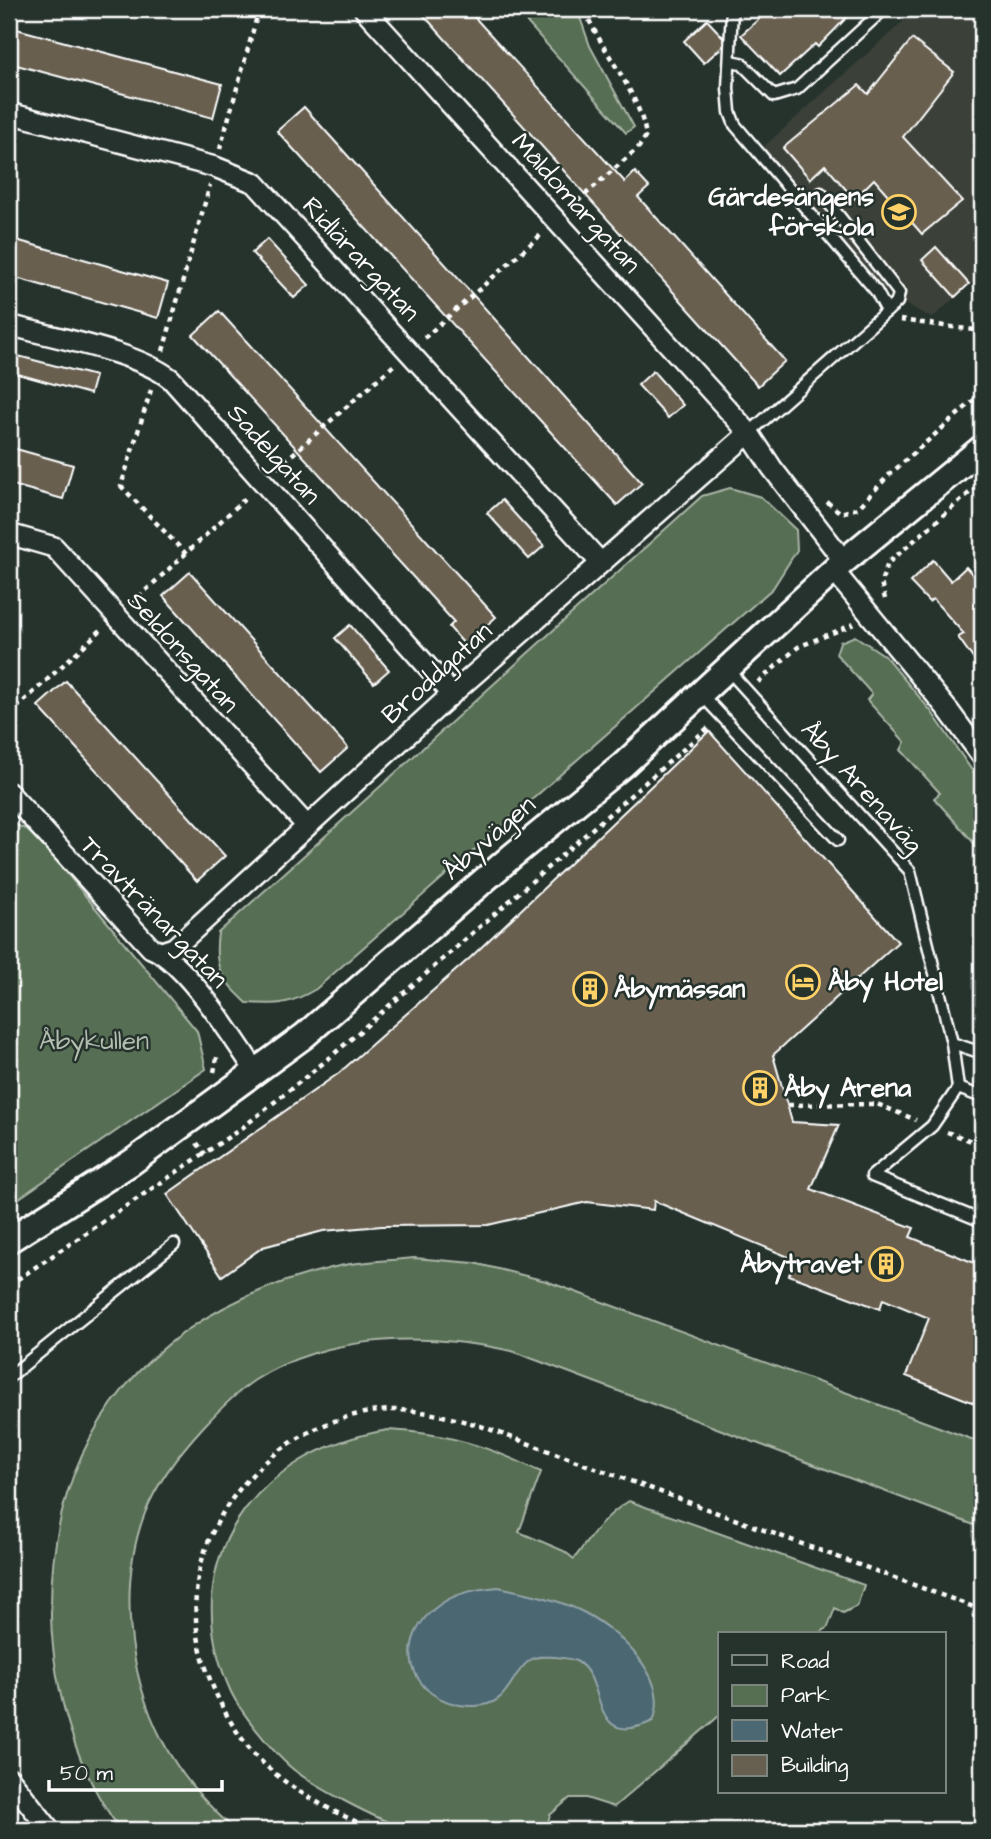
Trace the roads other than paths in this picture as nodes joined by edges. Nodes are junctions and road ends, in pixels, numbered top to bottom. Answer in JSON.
{"nodes":[{"id":1,"x":364,"y":9,"type":"edge"},
{"id":2,"x":732,"y":9,"type":"edge"},
{"id":3,"x":884,"y":9,"type":"edge"},
{"id":4,"x":732,"y":61,"type":"junction"},
{"id":5,"x":9,"y":113,"type":"edge"},
{"id":6,"x":821,"y":193,"type":"dead end"},
{"id":7,"x":887,"y":311,"type":"junction"},
{"id":8,"x":9,"y":325,"type":"edge"},
{"id":9,"x":749,"y":433,"type":"junction"},
{"id":10,"x":982,"y":448,"type":"edge"},
{"id":11,"x":9,"y":534,"type":"edge"},
{"id":12,"x":600,"y":562,"type":"junction"},
{"id":13,"x":839,"y":566,"type":"junction"},
{"id":14,"x":728,"y":669,"type":"junction"},
{"id":15,"x":452,"y":694,"type":"junction"},
{"id":16,"x":701,"y":694,"type":"junction"},
{"id":17,"x":982,"y":756,"type":"edge"},
{"id":18,"x":9,"y":793,"type":"edge"},
{"id":19,"x":306,"y":825,"type":"junction"},
{"id":20,"x":838,"y":840,"type":"dead end"},
{"id":21,"x":162,"y":952,"type":"junction"},
{"id":22,"x":952,"y":1043,"type":"junction"},
{"id":23,"x":982,"y":1053,"type":"edge"},
{"id":24,"x":256,"y":1072,"type":"junction"},
{"id":25,"x":958,"y":1088,"type":"junction"},
{"id":26,"x":982,"y":1097,"type":"edge"},
{"id":27,"x":982,"y":1222,"type":"edge"},
{"id":28,"x":9,"y":1240,"type":"edge"},
{"id":29,"x":174,"y":1244,"type":"dead end"},
{"id":30,"x":9,"y":1377,"type":"edge"},
{"id":31,"x":9,"y":1778,"type":"edge"},
{"id":32,"x":50,"y":1830,"type":"edge"}],
"edges":[{"from":1,"to":9,"type":"street","name":"Måldomargatan"},
{"from":2,"to":4,"type":"lane"},
{"from":3,"to":4,"type":"lane"},
{"from":4,"to":7,"type":"lane"},
{"from":5,"to":12,"type":"street","name":"Ridlärargatan"},
{"from":6,"to":7,"type":"lane"},
{"from":7,"to":9,"type":"lane"},
{"from":8,"to":15,"type":"street","name":"Sadelgatan"},
{"from":9,"to":12,"type":"street","name":"Broddgatan"},
{"from":9,"to":13,"type":"street","name":"Måldomargatan"},
{"from":10,"to":13,"type":"street","name":"Åbyvägen"},
{"from":11,"to":19,"type":"street","name":"Seldonsgatan"},
{"from":12,"to":15,"type":"street","name":"Broddgatan"},
{"from":13,"to":14,"type":"street","name":"Åbyvägen"},
{"from":13,"to":17,"type":"street","name":"Måldomargatan"},
{"from":14,"to":16,"type":"street","name":"Åbyvägen"},
{"from":14,"to":22,"type":"lane","name":"Åby Arenaväg"},
{"from":15,"to":19,"type":"street","name":"Broddgatan"},
{"from":16,"to":20,"type":"lane"},
{"from":16,"to":24,"type":"street","name":"Åbyvägen"},
{"from":18,"to":21,"type":"street","name":"Travtränargatan"},
{"from":19,"to":21,"type":"street","name":"Broddgatan"},
{"from":21,"to":24,"type":"street","name":"Travtränargatan"},
{"from":22,"to":23,"type":"lane"},
{"from":22,"to":25,"type":"lane","name":"Åby Arenaväg"},
{"from":24,"to":28,"type":"street","name":"Åbyvägen"},
{"from":25,"to":26,"type":"lane"},
{"from":25,"to":27,"type":"lane"},
{"from":29,"to":30,"type":"lane"},
{"from":31,"to":32,"type":"street"}]}
